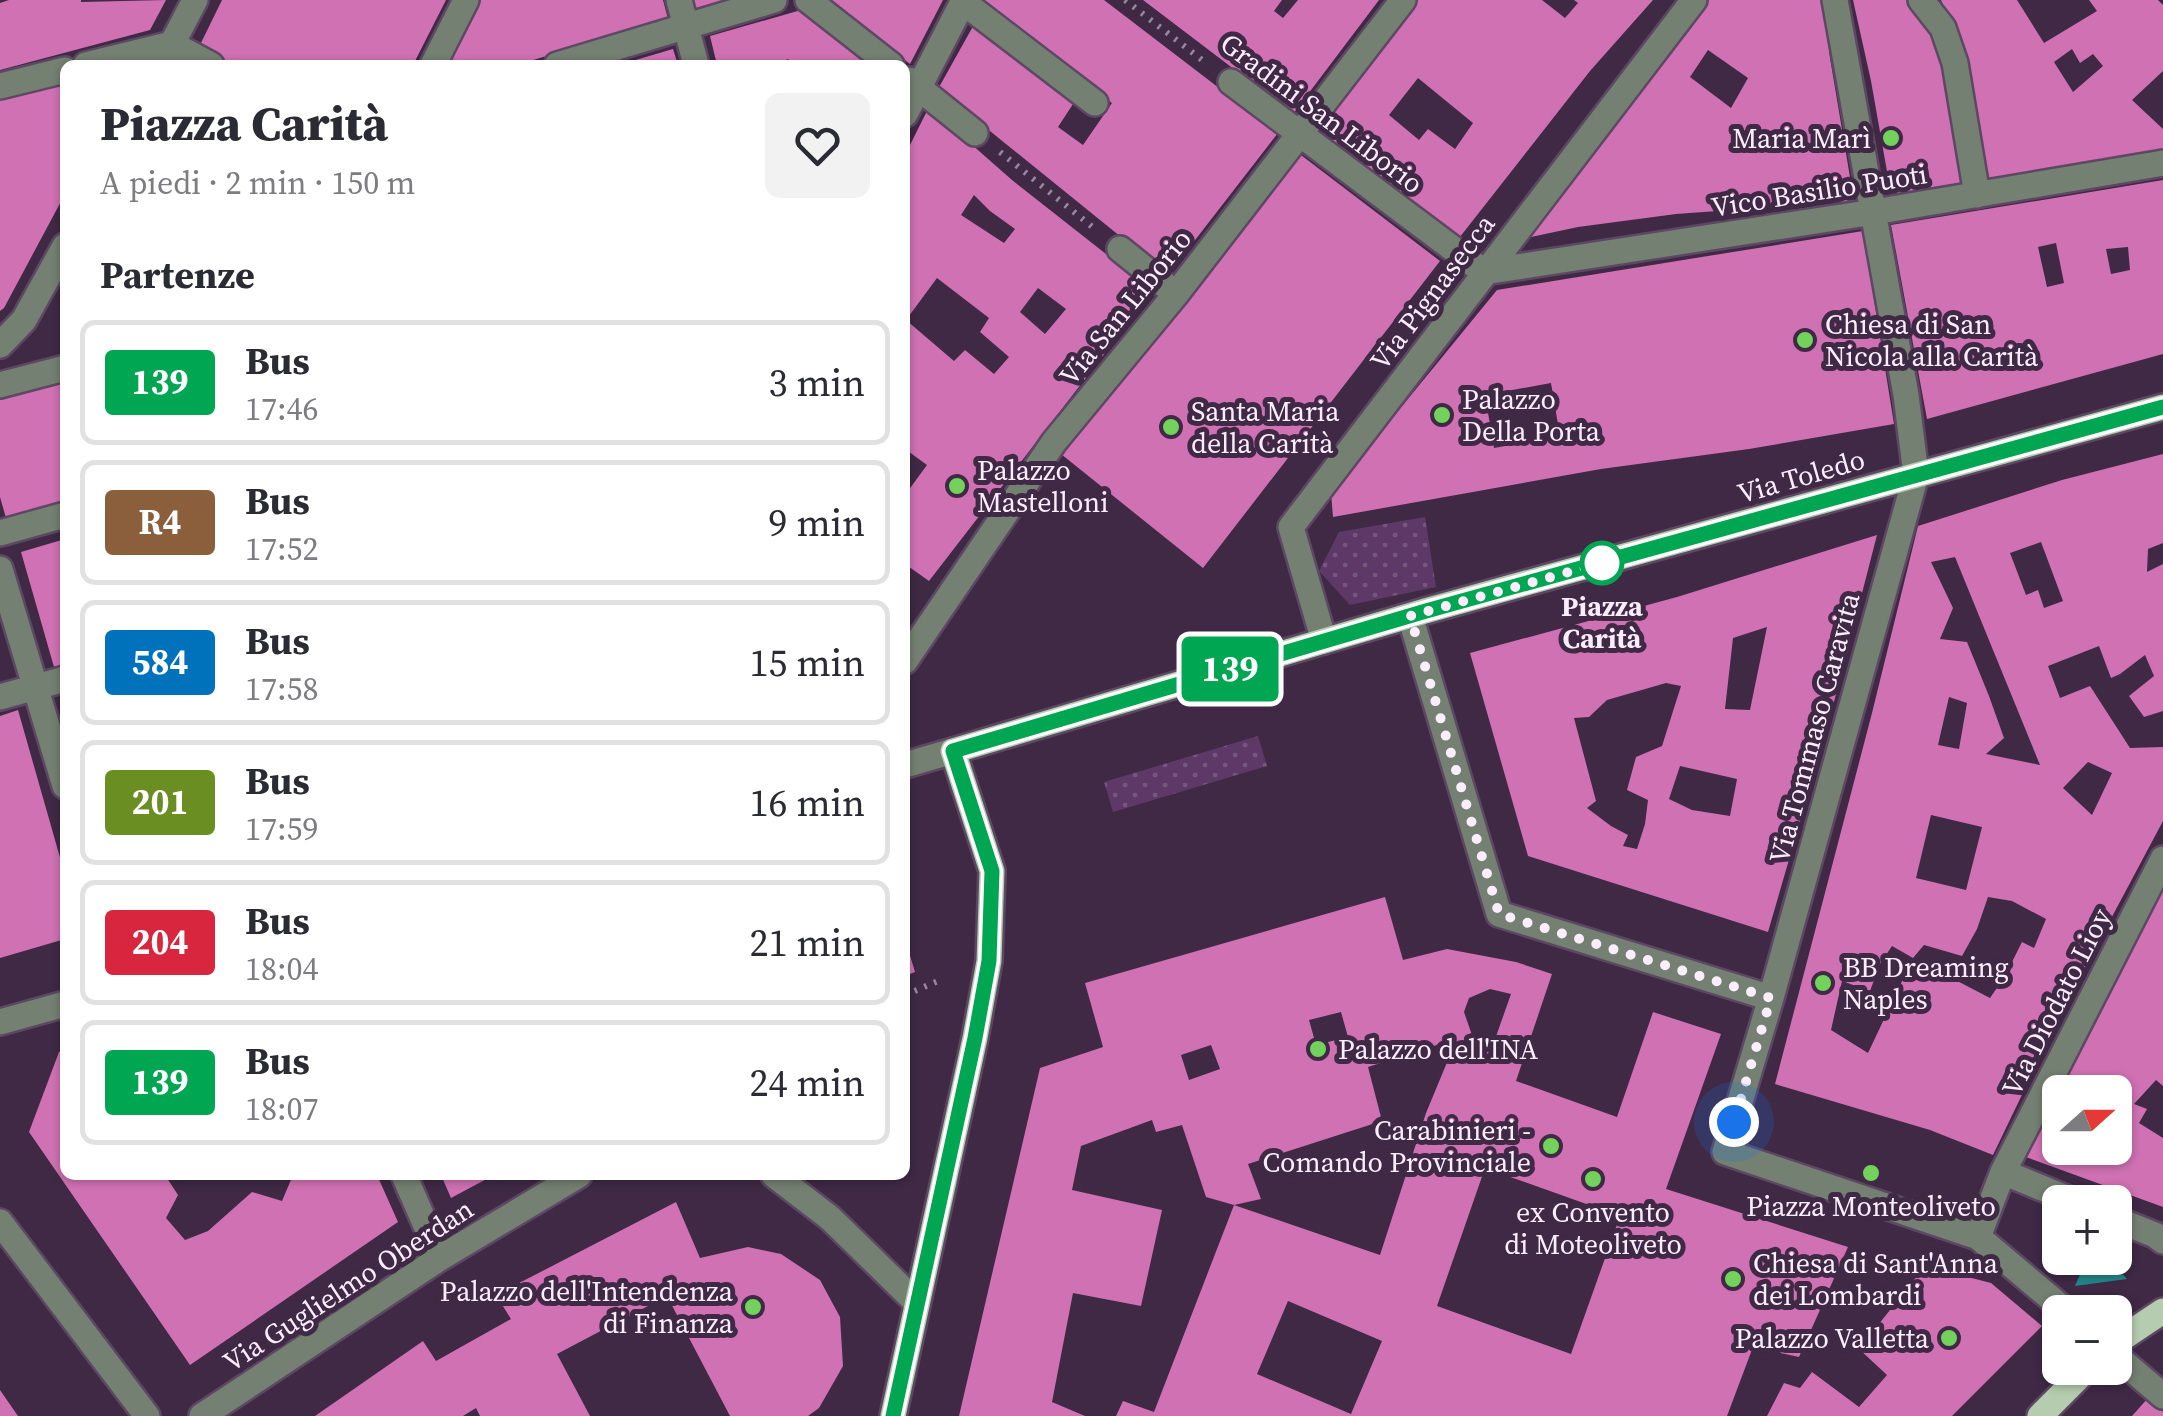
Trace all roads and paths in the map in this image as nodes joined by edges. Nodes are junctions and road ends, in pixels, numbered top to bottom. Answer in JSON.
{"nodes":[{"id":1,"x":195,"y":0,"type":"edge"},
{"id":2,"x":466,"y":0,"type":"edge"},
{"id":3,"x":679,"y":0,"type":"edge"},
{"id":4,"x":774,"y":0,"type":"edge"},
{"id":5,"x":808,"y":0,"type":"edge"},
{"id":6,"x":1125,"y":0,"type":"edge"},
{"id":7,"x":1403,"y":0,"type":"edge"},
{"id":8,"x":1694,"y":0,"type":"edge"},
{"id":9,"x":1835,"y":0,"type":"edge"},
{"id":10,"x":963,"y":1,"type":"edge"},
{"id":11,"x":1922,"y":1,"type":"edge"},
{"id":12,"x":686,"y":27,"type":"junction"},
{"id":13,"x":167,"y":55,"type":"edge"},
{"id":14,"x":126,"y":60,"type":"edge"},
{"id":15,"x":436,"y":60,"type":"edge"},
{"id":16,"x":573,"y":60,"type":"edge"},
{"id":17,"x":694,"y":60,"type":"edge"},
{"id":18,"x":883,"y":60,"type":"edge"},
{"id":19,"x":60,"y":71,"type":"edge"},
{"id":20,"x":912,"y":82,"type":"edge"},
{"id":21,"x":1231,"y":82,"type":"joint"},
{"id":22,"x":0,"y":86,"type":"edge"},
{"id":23,"x":1095,"y":102,"type":"dead end"},
{"id":24,"x":976,"y":133,"type":"joint"},
{"id":25,"x":1299,"y":134,"type":"junction"},
{"id":26,"x":2163,"y":163,"type":"edge"},
{"id":27,"x":1977,"y":195,"type":"junction"},
{"id":28,"x":1874,"y":212,"type":"junction"},
{"id":29,"x":1120,"y":249,"type":"joint"},
{"id":30,"x":60,"y":255,"type":"edge"},
{"id":31,"x":1484,"y":272,"type":"junction"},
{"id":32,"x":1176,"y":294,"type":"junction"},
{"id":33,"x":0,"y":345,"type":"edge"},
{"id":34,"x":60,"y":369,"type":"edge"},
{"id":35,"x":0,"y":386,"type":"edge"},
{"id":36,"x":2160,"y":412,"type":"edge"},
{"id":37,"x":1916,"y":475,"type":"junction"},
{"id":38,"x":60,"y":516,"type":"edge"},
{"id":39,"x":0,"y":533,"type":"edge"},
{"id":40,"x":0,"y":569,"type":"edge"},
{"id":41,"x":1410,"y":616,"type":"junction"},
{"id":42,"x":1324,"y":641,"type":"junction"},
{"id":43,"x":910,"y":654,"type":"edge"},
{"id":44,"x":60,"y":680,"type":"edge"},
{"id":45,"x":35,"y":687,"type":"junction"},
{"id":46,"x":0,"y":697,"type":"edge"},
{"id":47,"x":953,"y":751,"type":"junction"},
{"id":48,"x":910,"y":764,"type":"edge"},
{"id":49,"x":60,"y":770,"type":"edge"},
{"id":50,"x":2163,"y":859,"type":"edge"},
{"id":51,"x":944,"y":979,"type":"dead end"},
{"id":52,"x":910,"y":993,"type":"edge"},
{"id":53,"x":1771,"y":998,"type":"junction"},
{"id":54,"x":60,"y":1005,"type":"edge"},
{"id":55,"x":0,"y":1022,"type":"edge"},
{"id":56,"x":2003,"y":1172,"type":"junction"},
{"id":57,"x":406,"y":1180,"type":"edge"},
{"id":58,"x":572,"y":1180,"type":"edge"},
{"id":59,"x":781,"y":1180,"type":"edge"},
{"id":60,"x":2042,"y":1188,"type":"edge"},
{"id":61,"x":0,"y":1222,"type":"edge"},
{"id":62,"x":2132,"y":1226,"type":"edge"},
{"id":63,"x":1978,"y":1237,"type":"junction"},
{"id":64,"x":2163,"y":1242,"type":"edge"},
{"id":65,"x":440,"y":1258,"type":"junction"},
{"id":66,"x":2048,"y":1295,"type":"edge"},
{"id":67,"x":917,"y":1303,"type":"junction"},
{"id":68,"x":2163,"y":1311,"type":"edge"},
{"id":69,"x":2132,"y":1332,"type":"edge"},
{"id":70,"x":2132,"y":1370,"type":"edge"},
{"id":71,"x":2071,"y":1385,"type":"edge"},
{"id":72,"x":2163,"y":1396,"type":"edge"},
{"id":73,"x":147,"y":1416,"type":"edge"},
{"id":74,"x":202,"y":1416,"type":"edge"},
{"id":75,"x":893,"y":1416,"type":"edge"},
{"id":76,"x":2040,"y":1416,"type":"edge"}],
"edges":[{"from":1,"to":13,"type":"street"},
{"from":2,"to":15,"type":"street"},
{"from":3,"to":12,"type":"street"},
{"from":4,"to":12,"type":"street"},
{"from":5,"to":18,"type":"street"},
{"from":6,"to":21,"type":"path","name":"Gradini San Liborio"},
{"from":7,"to":25,"type":"street","name":"Via San Liborio"},
{"from":8,"to":31,"type":"street","name":"Via Pignasecca"},
{"from":9,"to":28,"type":"street"},
{"from":10,"to":20,"type":"street"},
{"from":10,"to":23,"type":"street"},
{"from":11,"to":27,"type":"street"},
{"from":12,"to":16,"type":"street"},
{"from":12,"to":17,"type":"street"},
{"from":13,"to":14,"type":"street"},
{"from":19,"to":22,"type":"street"},
{"from":20,"to":24,"type":"street"},
{"from":21,"to":25,"type":"street","name":"Gradini San Liborio"},
{"from":24,"to":29,"type":"path"},
{"from":25,"to":31,"type":"street","name":"Gradini San Liborio"},
{"from":25,"to":32,"type":"street","name":"Via San Liborio"},
{"from":26,"to":27,"type":"street","name":"Vico Basilio Puoti"},
{"from":27,"to":28,"type":"street","name":"Vico Basilio Puoti"},
{"from":28,"to":31,"type":"street","name":"Vico Basilio Puoti"},
{"from":28,"to":37,"type":"street"},
{"from":29,"to":32,"type":"street"},
{"from":30,"to":33,"type":"street"},
{"from":31,"to":42,"type":"street","name":"Via Pignasecca"},
{"from":32,"to":43,"type":"street","name":"Via San Liborio"},
{"from":34,"to":35,"type":"street"},
{"from":36,"to":37,"type":"main road","name":"Via Toledo"},
{"from":37,"to":41,"type":"main road","name":"Via Toledo"},
{"from":37,"to":53,"type":"street","name":"Via Tommaso Caravita"},
{"from":38,"to":39,"type":"street"},
{"from":40,"to":45,"type":"street"},
{"from":41,"to":42,"type":"main road"},
{"from":41,"to":53,"type":"street"},
{"from":42,"to":47,"type":"main road"},
{"from":44,"to":45,"type":"street"},
{"from":45,"to":46,"type":"street"},
{"from":45,"to":49,"type":"street"},
{"from":47,"to":48,"type":"street"},
{"from":47,"to":67,"type":"main road"},
{"from":50,"to":56,"type":"street","name":"Via Diodato Lioy"},
{"from":51,"to":52,"type":"path"},
{"from":53,"to":63,"type":"street"},
{"from":54,"to":55,"type":"street"},
{"from":56,"to":60,"type":"street"},
{"from":56,"to":63,"type":"street"},
{"from":57,"to":65,"type":"street"},
{"from":58,"to":65,"type":"street","name":"Via Guglielmo Oberdan"},
{"from":59,"to":67,"type":"street"},
{"from":61,"to":73,"type":"street"},
{"from":62,"to":64,"type":"street"},
{"from":63,"to":66,"type":"street"},
{"from":65,"to":74,"type":"street","name":"Via Guglielmo Oberdan"},
{"from":67,"to":75,"type":"main road"},
{"from":68,"to":69,"type":"main road"},
{"from":70,"to":72,"type":"street"},
{"from":71,"to":76,"type":"main road"}]}
